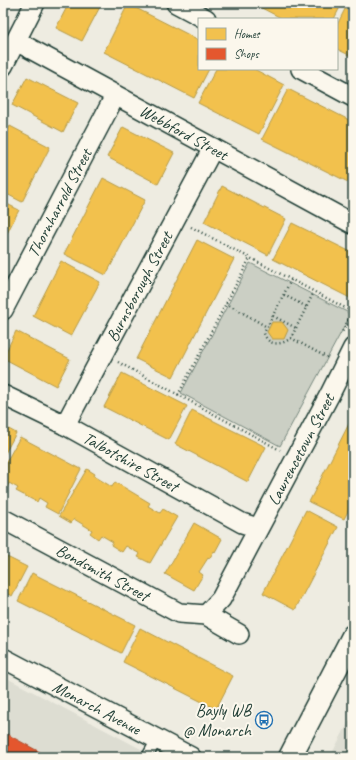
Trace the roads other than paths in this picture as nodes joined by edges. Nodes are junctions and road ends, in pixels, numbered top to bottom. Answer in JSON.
{"nodes":[{"id":1,"x":36,"y":3,"type":"edge"},
{"id":2,"x":176,"y":3,"type":"edge"},
{"id":3,"x":204,"y":18,"type":"edge"},
{"id":4,"x":16,"y":41,"type":"junction"},
{"id":5,"x":3,"y":66,"type":"edge"},
{"id":6,"x":302,"y":70,"type":"edge"},
{"id":7,"x":115,"y":96,"type":"junction"},
{"id":8,"x":353,"y":97,"type":"edge"},
{"id":9,"x":214,"y":148,"type":"junction"},
{"id":10,"x":353,"y":224,"type":"edge"},
{"id":11,"x":3,"y":310,"type":"edge"},
{"id":12,"x":345,"y":344,"type":"edge"},
{"id":13,"x":342,"y":365,"type":"edge"},
{"id":14,"x":3,"y":394,"type":"edge"},
{"id":15,"x":65,"y":425,"type":"junction"},
{"id":16,"x":3,"y":519,"type":"edge"},
{"id":17,"x":258,"y":528,"type":"junction"},
{"id":18,"x":206,"y":615,"type":"junction"},
{"id":19,"x":239,"y":634,"type":"dead end"},
{"id":20,"x":353,"y":636,"type":"edge"},
{"id":21,"x":3,"y":658,"type":"edge"},
{"id":22,"x":157,"y":739,"type":"junction"},
{"id":23,"x":147,"y":757,"type":"edge"},
{"id":24,"x":191,"y":757,"type":"edge"},
{"id":25,"x":290,"y":757,"type":"edge"}],
"edges":[{"from":1,"to":4,"type":"street"},
{"from":2,"to":3,"type":"street"},
{"from":4,"to":5,"type":"street"},
{"from":4,"to":7,"type":"street","name":"Webbford Street"},
{"from":6,"to":8,"type":"street"},
{"from":7,"to":9,"type":"street","name":"Webbford Street"},
{"from":7,"to":11,"type":"street","name":"Thornharrold Street"},
{"from":9,"to":10,"type":"street","name":"Webbford Street"},
{"from":9,"to":15,"type":"street","name":"Burnsborough Street"},
{"from":12,"to":13,"type":"street","name":"Lawrencetown Street"},
{"from":13,"to":17,"type":"street","name":"Lawrencetown Street"},
{"from":14,"to":15,"type":"street","name":"Talbotshire Street"},
{"from":15,"to":17,"type":"street","name":"Talbotshire Street"},
{"from":16,"to":18,"type":"street","name":"Bondsmith Street"},
{"from":17,"to":18,"type":"street"},
{"from":18,"to":19,"type":"street","name":"Bondsmith Street"},
{"from":20,"to":25,"type":"main road"},
{"from":21,"to":22,"type":"street","name":"Monarch Avenue"},
{"from":22,"to":23,"type":"lane"},
{"from":22,"to":24,"type":"street","name":"Monarch Avenue"}]}
